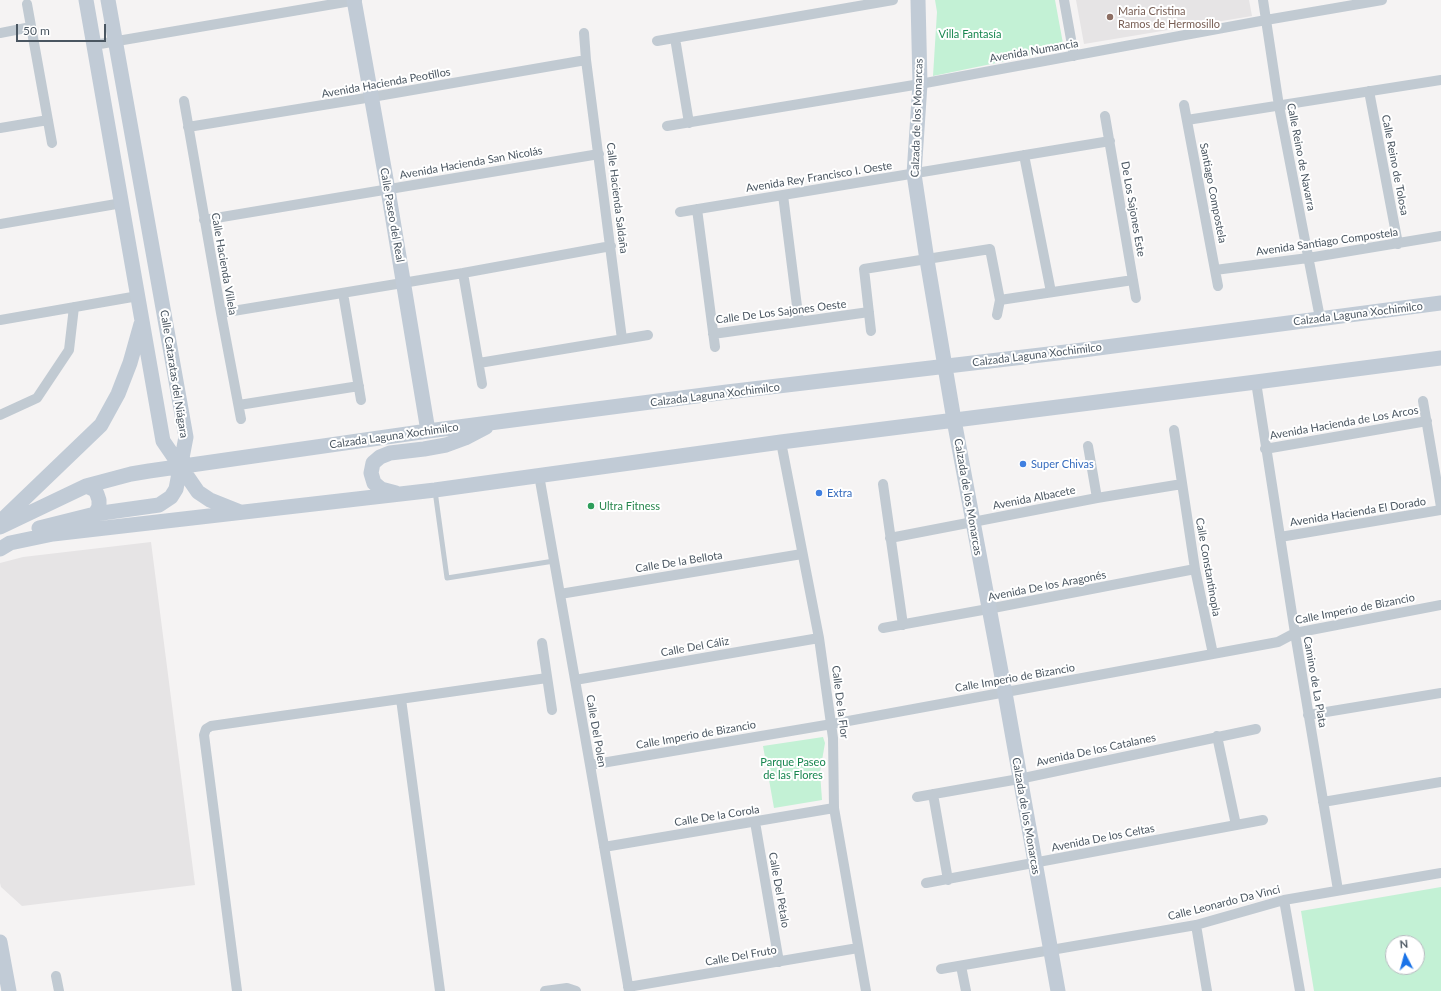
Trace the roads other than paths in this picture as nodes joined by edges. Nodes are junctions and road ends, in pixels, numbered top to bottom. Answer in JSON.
{"nodes":[{"id":1,"x":86,"y":0,"type":"edge"},
{"id":2,"x":108,"y":0,"type":"edge"},
{"id":3,"x":355,"y":0,"type":"edge"},
{"id":4,"x":893,"y":0,"type":"edge"},
{"id":5,"x":918,"y":0,"type":"edge"},
{"id":6,"x":1064,"y":0,"type":"edge"},
{"id":7,"x":1263,"y":0,"type":"edge"},
{"id":8,"x":1382,"y":0,"type":"edge"},
{"id":9,"x":27,"y":4,"type":"dead end"},
{"id":10,"x":1266,"y":20,"type":"junction"},
{"id":11,"x":32,"y":28,"type":"junction"},
{"id":12,"x":0,"y":33,"type":"edge"},
{"id":13,"x":584,"y":33,"type":"dead end"},
{"id":14,"x":675,"y":38,"type":"junction"},
{"id":15,"x":115,"y":41,"type":"junction"},
{"id":16,"x":657,"y":41,"type":"dead end"},
{"id":17,"x":94,"y":45,"type":"junction"},
{"id":18,"x":1074,"y":56,"type":"junction"},
{"id":19,"x":586,"y":60,"type":"junction"},
{"id":20,"x":1441,"y":80,"type":"edge"},
{"id":21,"x":920,"y":84,"type":"junction"},
{"id":22,"x":1368,"y":91,"type":"junction"},
{"id":23,"x":372,"y":97,"type":"junction"},
{"id":24,"x":184,"y":101,"type":"dead end"},
{"id":25,"x":1184,"y":105,"type":"dead end"},
{"id":26,"x":1279,"y":106,"type":"junction"},
{"id":27,"x":1105,"y":116,"type":"dead end"},
{"id":28,"x":48,"y":120,"type":"junction"},
{"id":29,"x":1187,"y":120,"type":"junction"},
{"id":30,"x":689,"y":123,"type":"junction"},
{"id":31,"x":667,"y":126,"type":"dead end"},
{"id":32,"x":188,"y":127,"type":"junction"},
{"id":33,"x":0,"y":128,"type":"edge"},
{"id":34,"x":1110,"y":141,"type":"junction"},
{"id":35,"x":52,"y":143,"type":"dead end"},
{"id":36,"x":599,"y":154,"type":"junction"},
{"id":37,"x":1024,"y":155,"type":"junction"},
{"id":38,"x":914,"y":174,"type":"junction"},
{"id":39,"x":388,"y":190,"type":"junction"},
{"id":40,"x":783,"y":195,"type":"junction"},
{"id":41,"x":122,"y":203,"type":"junction"},
{"id":42,"x":697,"y":209,"type":"junction"},
{"id":43,"x":680,"y":212,"type":"dead end"},
{"id":44,"x":204,"y":220,"type":"junction"},
{"id":45,"x":0,"y":224,"type":"edge"},
{"id":46,"x":1441,"y":236,"type":"edge"},
{"id":47,"x":1398,"y":244,"type":"junction"},
{"id":48,"x":611,"y":246,"type":"junction"},
{"id":49,"x":1308,"y":258,"type":"junction"},
{"id":50,"x":927,"y":260,"type":"junction"},
{"id":51,"x":1215,"y":270,"type":"junction"},
{"id":52,"x":463,"y":273,"type":"junction"},
{"id":53,"x":1133,"y":280,"type":"junction"},
{"id":54,"x":403,"y":283,"type":"junction"},
{"id":55,"x":1218,"y":286,"type":"dead end"},
{"id":56,"x":1051,"y":292,"type":"junction"},
{"id":57,"x":343,"y":293,"type":"junction"},
{"id":58,"x":138,"y":296,"type":"junction"},
{"id":59,"x":1136,"y":298,"type":"dead end"},
{"id":60,"x":1000,"y":300,"type":"junction"},
{"id":61,"x":1441,"y":303,"type":"edge"},
{"id":62,"x":74,"y":307,"type":"junction"},
{"id":63,"x":869,"y":312,"type":"junction"},
{"id":64,"x":221,"y":313,"type":"junction"},
{"id":65,"x":997,"y":315,"type":"dead end"},
{"id":66,"x":1320,"y":318,"type":"junction"},
{"id":67,"x":142,"y":319,"type":"junction"},
{"id":68,"x":0,"y":320,"type":"edge"},
{"id":69,"x":799,"y":322,"type":"junction"},
{"id":70,"x":871,"y":331,"type":"dead end"},
{"id":71,"x":713,"y":334,"type":"junction"},
{"id":72,"x":648,"y":335,"type":"dead end"},
{"id":73,"x":622,"y":339,"type":"junction"},
{"id":74,"x":715,"y":347,"type":"dead end"},
{"id":75,"x":1441,"y":358,"type":"edge"},
{"id":76,"x":479,"y":363,"type":"junction"},
{"id":77,"x":945,"y":367,"type":"junction"},
{"id":78,"x":1256,"y":382,"type":"junction"},
{"id":79,"x":482,"y":384,"type":"dead end"},
{"id":80,"x":359,"y":386,"type":"junction"},
{"id":81,"x":362,"y":400,"type":"dead end"},
{"id":82,"x":1423,"y":401,"type":"dead end"},
{"id":83,"x":239,"y":405,"type":"junction"},
{"id":84,"x":0,"y":415,"type":"edge"},
{"id":85,"x":241,"y":419,"type":"dead end"},
{"id":86,"x":954,"y":420,"type":"junction"},
{"id":87,"x":1426,"y":421,"type":"junction"},
{"id":88,"x":492,"y":424,"type":"junction"},
{"id":89,"x":1174,"y":430,"type":"dead end"},
{"id":90,"x":428,"y":431,"type":"junction"},
{"id":91,"x":781,"y":442,"type":"junction"},
{"id":92,"x":1088,"y":446,"type":"dead end"},
{"id":93,"x":1265,"y":448,"type":"junction"},
{"id":94,"x":180,"y":466,"type":"junction"},
{"id":95,"x":538,"y":475,"type":"junction"},
{"id":96,"x":882,"y":484,"type":"dead end"},
{"id":97,"x":1182,"y":484,"type":"junction"},
{"id":98,"x":86,"y":486,"type":"junction"},
{"id":99,"x":435,"y":490,"type":"junction"},
{"id":100,"x":400,"y":494,"type":"junction"},
{"id":101,"x":1097,"y":498,"type":"junction"},
{"id":102,"x":1441,"y":509,"type":"edge"},
{"id":103,"x":242,"y":513,"type":"junction"},
{"id":104,"x":95,"y":514,"type":"junction"},
{"id":105,"x":0,"y":522,"type":"edge"},
{"id":106,"x":972,"y":522,"type":"junction"},
{"id":107,"x":0,"y":527,"type":"edge"},
{"id":108,"x":1280,"y":537,"type":"junction"},
{"id":109,"x":890,"y":538,"type":"junction"},
{"id":110,"x":5,"y":546,"type":"edge"},
{"id":111,"x":802,"y":554,"type":"junction"},
{"id":112,"x":554,"y":561,"type":"junction"},
{"id":113,"x":1196,"y":569,"type":"junction"},
{"id":114,"x":560,"y":594,"type":"junction"},
{"id":115,"x":1441,"y":605,"type":"edge"},
{"id":116,"x":988,"y":609,"type":"junction"},
{"id":117,"x":903,"y":624,"type":"junction"},
{"id":118,"x":883,"y":628,"type":"dead end"},
{"id":119,"x":1295,"y":633,"type":"junction"},
{"id":120,"x":819,"y":638,"type":"junction"},
{"id":121,"x":542,"y":643,"type":"dead end"},
{"id":122,"x":1213,"y":654,"type":"junction"},
{"id":123,"x":547,"y":678,"type":"junction"},
{"id":124,"x":575,"y":680,"type":"junction"},
{"id":125,"x":1005,"y":693,"type":"junction"},
{"id":126,"x":1441,"y":693,"type":"edge"},
{"id":127,"x":401,"y":699,"type":"junction"},
{"id":128,"x":552,"y":710,"type":"dead end"},
{"id":129,"x":1308,"y":715,"type":"junction"},
{"id":130,"x":832,"y":724,"type":"junction"},
{"id":131,"x":1256,"y":729,"type":"dead end"},
{"id":132,"x":1218,"y":736,"type":"junction"},
{"id":133,"x":590,"y":765,"type":"junction"},
{"id":134,"x":1019,"y":779,"type":"junction"},
{"id":135,"x":1441,"y":782,"type":"edge"},
{"id":136,"x":933,"y":794,"type":"junction"},
{"id":137,"x":917,"y":797,"type":"dead end"},
{"id":138,"x":1324,"y":802,"type":"junction"},
{"id":139,"x":834,"y":808,"type":"junction"},
{"id":140,"x":1263,"y":820,"type":"dead end"},
{"id":141,"x":755,"y":822,"type":"junction"},
{"id":142,"x":1236,"y":825,"type":"junction"},
{"id":143,"x":604,"y":847,"type":"junction"},
{"id":144,"x":1034,"y":863,"type":"junction"},
{"id":145,"x":1441,"y":873,"type":"edge"},
{"id":146,"x":948,"y":880,"type":"junction"},
{"id":147,"x":926,"y":883,"type":"dead end"},
{"id":148,"x":1338,"y":890,"type":"junction"},
{"id":149,"x":1284,"y":900,"type":"junction"},
{"id":150,"x":1196,"y":925,"type":"junction"},
{"id":151,"x":0,"y":942,"type":"edge"},
{"id":152,"x":858,"y":948,"type":"junction"},
{"id":153,"x":1050,"y":950,"type":"junction"},
{"id":154,"x":779,"y":962,"type":"junction"},
{"id":155,"x":961,"y":966,"type":"junction"},
{"id":156,"x":941,"y":969,"type":"dead end"},
{"id":157,"x":56,"y":976,"type":"dead end"},
{"id":158,"x":628,"y":989,"type":"edge"},
{"id":159,"x":9,"y":991,"type":"edge"},
{"id":160,"x":59,"y":991,"type":"edge"},
{"id":161,"x":238,"y":991,"type":"edge"},
{"id":162,"x":440,"y":991,"type":"edge"},
{"id":163,"x":544,"y":991,"type":"edge"},
{"id":164,"x":576,"y":991,"type":"edge"},
{"id":165,"x":866,"y":991,"type":"edge"},
{"id":166,"x":966,"y":991,"type":"edge"},
{"id":167,"x":1058,"y":991,"type":"edge"},
{"id":168,"x":1207,"y":991,"type":"edge"},
{"id":169,"x":1300,"y":991,"type":"edge"}],
"edges":[{"from":1,"to":17,"type":"main road","name":"Calle Cataratas del Niágara"},
{"from":2,"to":15,"type":"main road","name":"Calle Cataratas del Niágara"},
{"from":3,"to":15,"type":"street"},
{"from":3,"to":23,"type":"main road","name":"Calle Paseo del Real"},
{"from":4,"to":14,"type":"street"},
{"from":5,"to":21,"type":"main road","name":"Calzada de los Monarcas"},
{"from":6,"to":18,"type":"street"},
{"from":7,"to":10,"type":"street","name":"Calle Reino de Navarra"},
{"from":8,"to":10,"type":"street","name":"Avenida Numancia"},
{"from":9,"to":11,"type":"street"},
{"from":10,"to":18,"type":"street","name":"Avenida Numancia"},
{"from":10,"to":26,"type":"street","name":"Calle Reino de Navarra"},
{"from":11,"to":12,"type":"street"},
{"from":11,"to":28,"type":"street"},
{"from":13,"to":19,"type":"street","name":"Calle Hacienda Saldaña"},
{"from":14,"to":16,"type":"street"},
{"from":14,"to":30,"type":"street"},
{"from":15,"to":17,"type":"street"},
{"from":15,"to":94,"type":"main road","name":"Calle Cataratas del Niágara"},
{"from":17,"to":41,"type":"main road","name":"Calle Cataratas del Niágara"},
{"from":18,"to":21,"type":"street","name":"Avenida Numancia"},
{"from":19,"to":23,"type":"street","name":"Avenida Hacienda Peotillos"},
{"from":19,"to":36,"type":"street","name":"Calle Hacienda Saldaña"},
{"from":20,"to":22,"type":"street"},
{"from":21,"to":30,"type":"street","name":"Avenida Numancia"},
{"from":21,"to":38,"type":"main road","name":"Calzada de los Monarcas"},
{"from":22,"to":26,"type":"street"},
{"from":22,"to":47,"type":"street","name":"Calle Reino de Tolosa"},
{"from":23,"to":32,"type":"street","name":"Avenida Hacienda Peotillos"},
{"from":23,"to":39,"type":"main road","name":"Calle Paseo del Real"},
{"from":24,"to":32,"type":"street","name":"Calle Hacienda Villela"},
{"from":25,"to":29,"type":"street","name":"Santiago Compostela"},
{"from":26,"to":29,"type":"street"},
{"from":26,"to":49,"type":"street","name":"Calle Reino de Navarra"},
{"from":27,"to":34,"type":"street","name":"De Los Sajones Este"},
{"from":28,"to":33,"type":"street"},
{"from":28,"to":35,"type":"street"},
{"from":29,"to":51,"type":"street","name":"Santiago Compostela"},
{"from":30,"to":31,"type":"street","name":"Avenida Numancia"},
{"from":32,"to":44,"type":"street","name":"Calle Hacienda Villela"},
{"from":34,"to":37,"type":"street","name":"Avenida Rey Francisco I. Oeste"},
{"from":34,"to":53,"type":"street","name":"De Los Sajones Este"},
{"from":36,"to":39,"type":"street","name":"Avenida Hacienda San Nicolás"},
{"from":36,"to":48,"type":"street","name":"Calle Hacienda Saldaña"},
{"from":37,"to":38,"type":"street","name":"Avenida Rey Francisco I. Oeste"},
{"from":37,"to":56,"type":"street"},
{"from":38,"to":40,"type":"street","name":"Avenida Rey Francisco I. Oeste"},
{"from":38,"to":50,"type":"main road","name":"Calzada de los Monarcas"},
{"from":39,"to":44,"type":"street","name":"Avenida Hacienda San Nicolás"},
{"from":39,"to":54,"type":"main road","name":"Calle Paseo del Real"},
{"from":40,"to":42,"type":"street","name":"Avenida Rey Francisco I. Oeste"},
{"from":40,"to":69,"type":"street"},
{"from":41,"to":45,"type":"street"},
{"from":41,"to":58,"type":"main road","name":"Calle Cataratas del Niágara"},
{"from":42,"to":43,"type":"street","name":"Avenida Rey Francisco I. Oeste"},
{"from":42,"to":71,"type":"street","name":"Calle De Los Sajones Oeste"},
{"from":44,"to":64,"type":"street","name":"Calle Hacienda Villela"},
{"from":46,"to":47,"type":"street","name":"Avenida Santiago Compostela"},
{"from":47,"to":49,"type":"street","name":"Avenida Santiago Compostela"},
{"from":48,"to":52,"type":"street"},
{"from":48,"to":73,"type":"street","name":"Calle Hacienda Saldaña"},
{"from":49,"to":51,"type":"street","name":"Avenida Santiago Compostela"},
{"from":49,"to":66,"type":"street","name":"Calle Reino de Navarra"},
{"from":50,"to":60,"type":"street"},
{"from":50,"to":63,"type":"street"},
{"from":50,"to":77,"type":"main road","name":"Calzada de los Monarcas"},
{"from":51,"to":55,"type":"street","name":"Santiago Compostela"},
{"from":52,"to":54,"type":"street"},
{"from":52,"to":76,"type":"street"},
{"from":53,"to":56,"type":"street"},
{"from":53,"to":59,"type":"street","name":"De Los Sajones Este"},
{"from":54,"to":57,"type":"street"},
{"from":54,"to":90,"type":"main road","name":"Calle Paseo del Real"},
{"from":56,"to":60,"type":"street"},
{"from":57,"to":64,"type":"street"},
{"from":57,"to":80,"type":"street"},
{"from":58,"to":62,"type":"street"},
{"from":58,"to":67,"type":"main road","name":"Calle Cataratas del Niágara"},
{"from":60,"to":65,"type":"street"},
{"from":61,"to":66,"type":"main road","name":"Calzada Laguna Xochimilco"},
{"from":62,"to":68,"type":"street"},
{"from":62,"to":84,"type":"street"},
{"from":63,"to":69,"type":"street","name":"Calle De Los Sajones Oeste"},
{"from":63,"to":70,"type":"street"},
{"from":64,"to":83,"type":"street","name":"Calle Hacienda Villela"},
{"from":66,"to":77,"type":"main road","name":"Calzada Laguna Xochimilco"},
{"from":67,"to":94,"type":"main road","name":"Calle Cataratas del Niágara"},
{"from":67,"to":105,"type":"main road"},
{"from":69,"to":71,"type":"street","name":"Calle De Los Sajones Oeste"},
{"from":71,"to":74,"type":"street"},
{"from":72,"to":73,"type":"street"},
{"from":73,"to":76,"type":"street"},
{"from":75,"to":78,"type":"main road"},
{"from":76,"to":79,"type":"street"},
{"from":77,"to":86,"type":"main road","name":"Calzada de los Monarcas"},
{"from":77,"to":88,"type":"main road","name":"Calzada Laguna Xochimilco"},
{"from":78,"to":86,"type":"main road"},
{"from":78,"to":93,"type":"street","name":"Camino de La Plata"},
{"from":80,"to":81,"type":"street"},
{"from":80,"to":83,"type":"street"},
{"from":82,"to":87,"type":"street"},
{"from":83,"to":85,"type":"street","name":"Calle Hacienda Villela"},
{"from":86,"to":91,"type":"main road"},
{"from":86,"to":106,"type":"main road","name":"Calzada de los Monarcas"},
{"from":87,"to":93,"type":"street","name":"Avenida Hacienda de Los Arcos"},
{"from":87,"to":102,"type":"street"},
{"from":88,"to":90,"type":"main road","name":"Calzada Laguna Xochimilco"},
{"from":88,"to":100,"type":"main road"},
{"from":89,"to":97,"type":"street","name":"Calle Constantinopla"},
{"from":90,"to":94,"type":"main road","name":"Calzada Laguna Xochimilco"},
{"from":91,"to":95,"type":"main road"},
{"from":91,"to":111,"type":"street","name":"Calle De la Flor"},
{"from":92,"to":101,"type":"street"},
{"from":93,"to":108,"type":"street","name":"Camino de La Plata"},
{"from":94,"to":98,"type":"main road","name":"Calzada Laguna Xochimilco"},
{"from":94,"to":103,"type":"main road"},
{"from":94,"to":104,"type":"main road"},
{"from":95,"to":99,"type":"main road"},
{"from":95,"to":112,"type":"street","name":"Calle Del Polen"},
{"from":96,"to":109,"type":"street"},
{"from":97,"to":101,"type":"street","name":"Avenida Albacete"},
{"from":97,"to":113,"type":"street","name":"Calle Constantinopla"},
{"from":98,"to":104,"type":"main road"},
{"from":98,"to":107,"type":"main road","name":"Calzada Laguna Xochimilco"},
{"from":99,"to":100,"type":"main road"},
{"from":99,"to":112,"type":"lane"},
{"from":100,"to":103,"type":"main road"},
{"from":101,"to":106,"type":"street","name":"Avenida Albacete"},
{"from":102,"to":108,"type":"street","name":"Avenida Hacienda El Dorado"},
{"from":103,"to":110,"type":"main road"},
{"from":104,"to":110,"type":"main road"},
{"from":106,"to":109,"type":"street","name":"Avenida Albacete"},
{"from":106,"to":116,"type":"main road","name":"Calzada de los Monarcas"},
{"from":108,"to":119,"type":"street","name":"Camino de La Plata"},
{"from":109,"to":117,"type":"street"},
{"from":111,"to":114,"type":"street","name":"Calle De la Bellota"},
{"from":111,"to":120,"type":"street","name":"Calle De la Flor"},
{"from":112,"to":114,"type":"street","name":"Calle Del Polen"},
{"from":113,"to":116,"type":"street","name":"Avenida De los Aragonés"},
{"from":113,"to":122,"type":"street","name":"Calle Constantinopla"},
{"from":114,"to":124,"type":"street","name":"Calle Del Polen"},
{"from":115,"to":119,"type":"street","name":"Calle Imperio de Bizancio"},
{"from":116,"to":117,"type":"street","name":"Avenida De los Aragonés"},
{"from":116,"to":125,"type":"main road","name":"Calzada de los Monarcas"},
{"from":117,"to":118,"type":"street","name":"Avenida De los Aragonés"},
{"from":119,"to":122,"type":"street","name":"Calle Imperio de Bizancio"},
{"from":119,"to":129,"type":"street","name":"Camino de La Plata"},
{"from":120,"to":124,"type":"street","name":"Calle Del Cáliz"},
{"from":120,"to":130,"type":"street","name":"Calle De la Flor"},
{"from":121,"to":123,"type":"street"},
{"from":122,"to":125,"type":"street","name":"Calle Imperio de Bizancio"},
{"from":123,"to":127,"type":"street"},
{"from":123,"to":128,"type":"street"},
{"from":124,"to":133,"type":"street","name":"Calle Del Polen"},
{"from":125,"to":130,"type":"street","name":"Calle Imperio de Bizancio"},
{"from":125,"to":134,"type":"main road","name":"Calzada de los Monarcas"},
{"from":126,"to":129,"type":"street"},
{"from":127,"to":161,"type":"street"},
{"from":127,"to":162,"type":"street"},
{"from":129,"to":138,"type":"street","name":"Camino de La Plata"},
{"from":130,"to":133,"type":"street","name":"Calle Imperio de Bizancio"},
{"from":130,"to":139,"type":"street","name":"Calle De la Flor"},
{"from":131,"to":132,"type":"street","name":"Avenida De los Catalanes"},
{"from":132,"to":134,"type":"street","name":"Avenida De los Catalanes"},
{"from":132,"to":142,"type":"street"},
{"from":133,"to":143,"type":"street","name":"Calle Del Polen"},
{"from":134,"to":136,"type":"street","name":"Avenida De los Catalanes"},
{"from":134,"to":144,"type":"main road","name":"Calzada de los Monarcas"},
{"from":135,"to":138,"type":"street"},
{"from":136,"to":137,"type":"street","name":"Avenida De los Catalanes"},
{"from":136,"to":146,"type":"street"},
{"from":138,"to":148,"type":"street","name":"Camino de La Plata"},
{"from":139,"to":141,"type":"street","name":"Calle De la Corola"},
{"from":139,"to":152,"type":"street","name":"Calle De la Flor"},
{"from":140,"to":142,"type":"street","name":"Avenida De los Celtas"},
{"from":141,"to":143,"type":"street","name":"Calle De la Corola"},
{"from":141,"to":154,"type":"street","name":"Calle Del Pétalo"},
{"from":142,"to":144,"type":"street","name":"Avenida De los Celtas"},
{"from":143,"to":158,"type":"street","name":"Calle Del Polen"},
{"from":144,"to":146,"type":"street","name":"Avenida De los Celtas"},
{"from":144,"to":153,"type":"main road","name":"Calzada de los Monarcas"},
{"from":145,"to":148,"type":"street","name":"Calle Leonardo Da Vinci"},
{"from":146,"to":147,"type":"street","name":"Avenida De los Celtas"},
{"from":148,"to":149,"type":"street","name":"Calle Leonardo Da Vinci"},
{"from":149,"to":150,"type":"street","name":"Calle Leonardo Da Vinci"},
{"from":149,"to":169,"type":"street"},
{"from":150,"to":153,"type":"street","name":"Calle Leonardo Da Vinci"},
{"from":150,"to":168,"type":"street"},
{"from":151,"to":159,"type":"main road"},
{"from":152,"to":154,"type":"street","name":"Calle Del Fruto"},
{"from":152,"to":165,"type":"street","name":"Calle De la Flor"},
{"from":153,"to":155,"type":"street","name":"Calle Leonardo Da Vinci"},
{"from":153,"to":167,"type":"main road","name":"Calzada de los Monarcas"},
{"from":154,"to":158,"type":"street","name":"Calle Del Fruto"},
{"from":155,"to":156,"type":"street","name":"Calle Leonardo Da Vinci"},
{"from":155,"to":166,"type":"street"},
{"from":157,"to":160,"type":"street"},
{"from":163,"to":164,"type":"street"}]}
